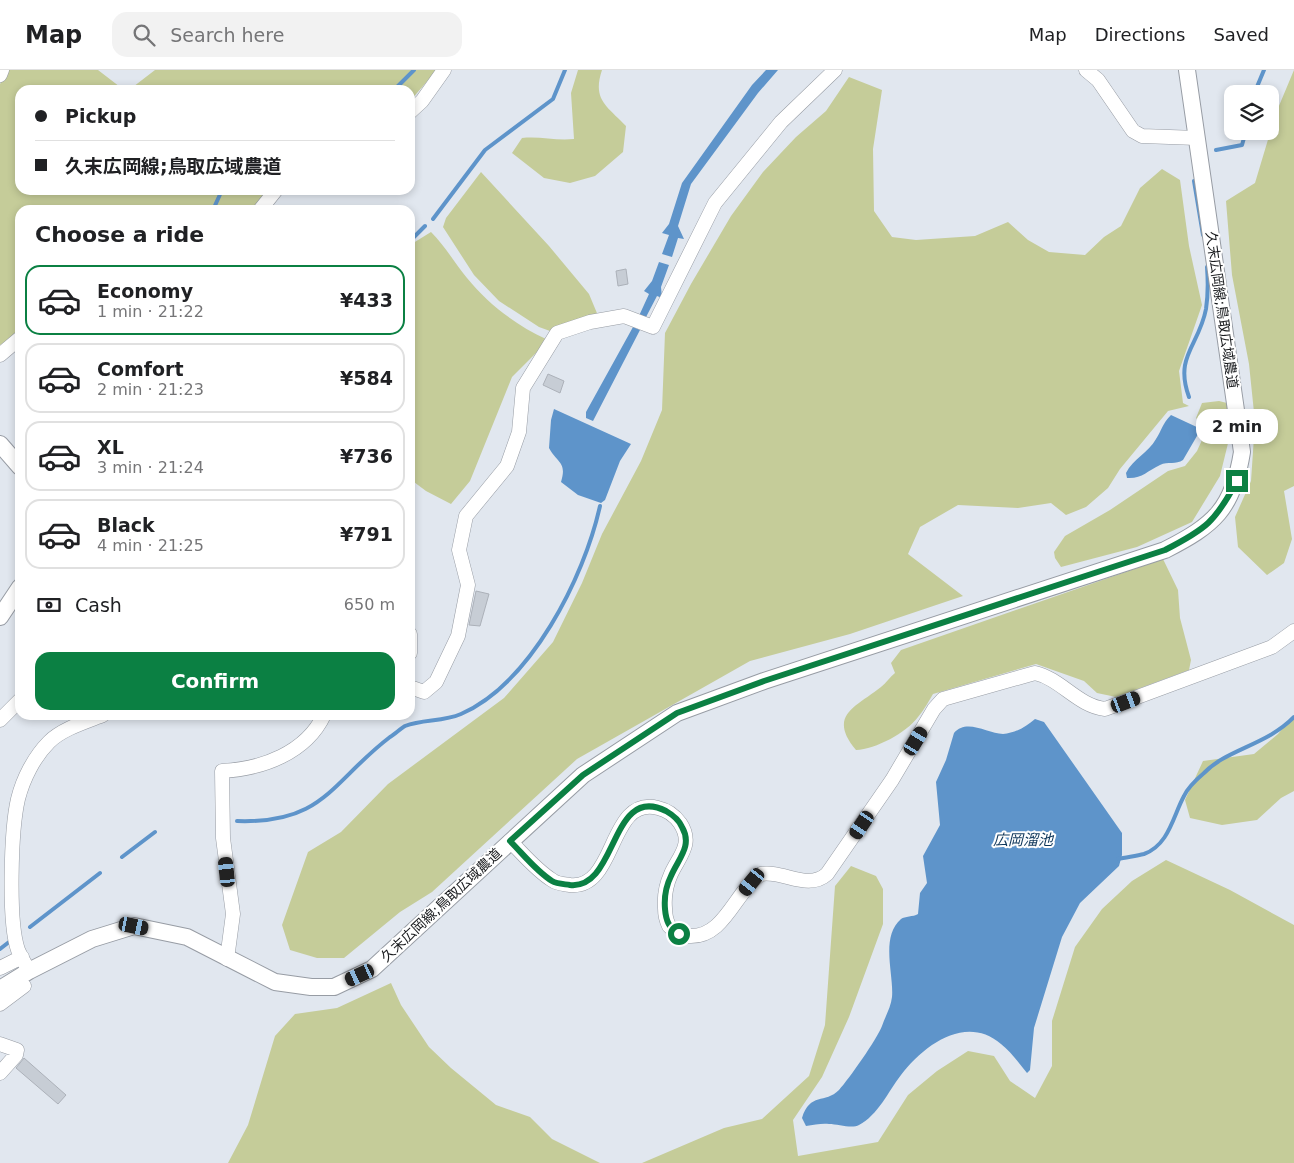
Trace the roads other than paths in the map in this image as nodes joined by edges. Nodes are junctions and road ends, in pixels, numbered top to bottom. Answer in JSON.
{"nodes":[{"id":1,"x":2,"y":70,"type":"edge"},
{"id":2,"x":444,"y":70,"type":"edge"},
{"id":3,"x":835,"y":70,"type":"edge"},
{"id":4,"x":1086,"y":70,"type":"edge"},
{"id":5,"x":1187,"y":70,"type":"edge"},
{"id":6,"x":0,"y":75,"type":"edge"},
{"id":7,"x":415,"y":107,"type":"edge"},
{"id":8,"x":1197,"y":138,"type":"junction"},
{"id":9,"x":272,"y":195,"type":"edge"},
{"id":10,"x":264,"y":205,"type":"edge"},
{"id":11,"x":15,"y":342,"type":"edge"},
{"id":12,"x":0,"y":355,"type":"edge"},
{"id":13,"x":0,"y":444,"type":"edge"},
{"id":14,"x":15,"y":461,"type":"edge"},
{"id":15,"x":15,"y":595,"type":"edge"},
{"id":16,"x":0,"y":618,"type":"edge"},
{"id":17,"x":1294,"y":631,"type":"edge"},
{"id":18,"x":415,"y":689,"type":"edge"},
{"id":19,"x":15,"y":705,"type":"edge"},
{"id":20,"x":0,"y":720,"type":"edge"},
{"id":21,"x":88,"y":720,"type":"edge"},
{"id":22,"x":322,"y":720,"type":"edge"},
{"id":23,"x":510,"y":841,"type":"junction"},
{"id":24,"x":226,"y":959,"type":"junction"},
{"id":25,"x":0,"y":968,"type":"edge"},
{"id":26,"x":25,"y":971,"type":"junction"},
{"id":27,"x":0,"y":989,"type":"edge"},
{"id":28,"x":0,"y":1004,"type":"edge"},
{"id":29,"x":0,"y":1044,"type":"edge"},
{"id":30,"x":0,"y":1073,"type":"edge"}],
"edges":[{"from":1,"to":6,"type":"street"},
{"from":2,"to":7,"type":"street"},
{"from":3,"to":18,"type":"street"},
{"from":4,"to":8,"type":"street"},
{"from":5,"to":8,"type":"street","name":"久末広岡線;鳥取広域農道"},
{"from":8,"to":23,"type":"street","name":"久末広岡線;鳥取広域農道"},
{"from":9,"to":10,"type":"street"},
{"from":11,"to":12,"type":"street"},
{"from":13,"to":14,"type":"street"},
{"from":15,"to":16,"type":"street"},
{"from":17,"to":23,"type":"street"},
{"from":19,"to":20,"type":"street"},
{"from":21,"to":26,"type":"street"},
{"from":22,"to":24,"type":"street"},
{"from":23,"to":24,"type":"street","name":"久末広岡線;鳥取広域農道"},
{"from":24,"to":26,"type":"street","name":"久末広岡線;鳥取広域農道"},
{"from":25,"to":26,"type":"street"},
{"from":26,"to":27,"type":"street","name":"久末広岡線;鳥取広域農道"},
{"from":26,"to":28,"type":"street"},
{"from":29,"to":30,"type":"street"}]}
